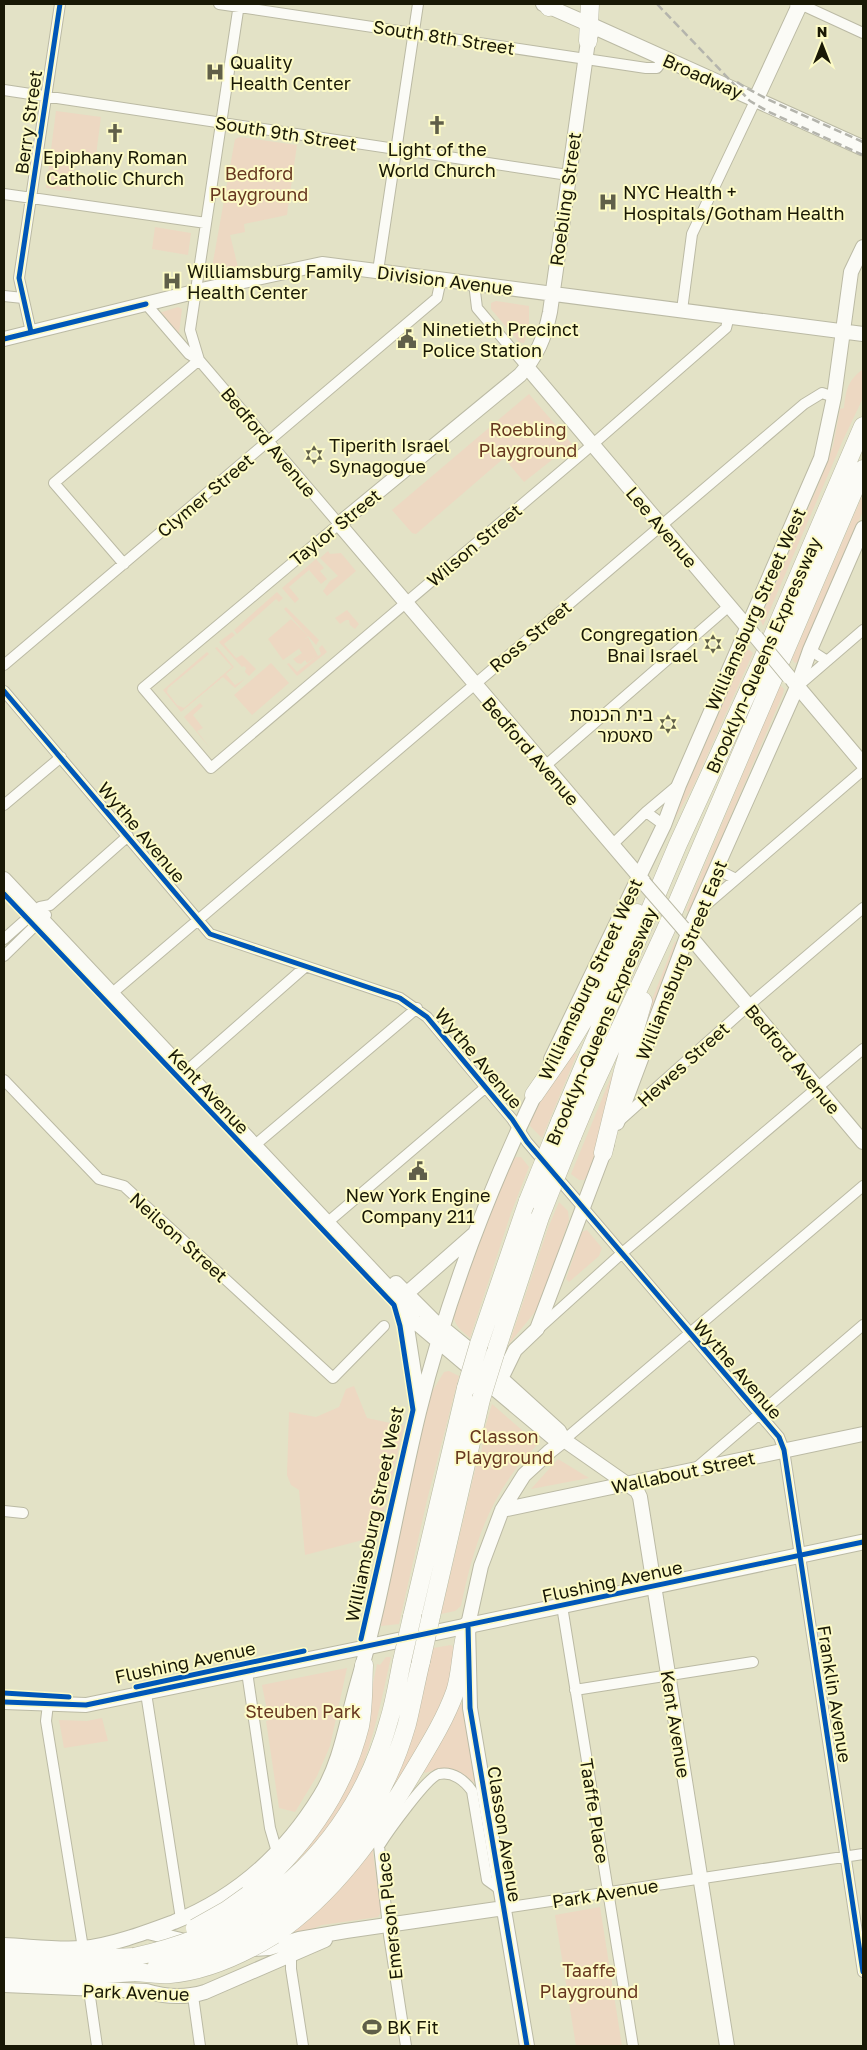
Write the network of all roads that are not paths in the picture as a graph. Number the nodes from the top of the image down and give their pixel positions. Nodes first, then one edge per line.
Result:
1 (60, 4) edge
2 (219, 4) edge
3 (418, 4) edge
4 (590, 4) edge
5 (799, 4) edge
6 (239, 5) edge
7 (548, 5) edge
8 (590, 30) junction
9 (414, 33) junction
10 (863, 33) edge
11 (664, 58) junction
12 (585, 59) junction
13 (4, 90) edge
14 (46, 97) junction
15 (756, 99) junction
16 (221, 123) junction
17 (863, 148) edge
18 (396, 149) junction
19 (568, 175) junction
20 (4, 194) edge
21 (31, 198) junction
22 (206, 224) junction
23 (863, 247) edge
24 (378, 270) junction
25 (441, 279) junction
26 (474, 283) junction
27 (196, 292) junction
28 (552, 294) junction
29 (4, 296) edge
30 (23, 298) junction
31 (146, 304) junction
32 (682, 310) junction
33 (729, 316) junction
34 (844, 331) junction
35 (31, 332) junction
36 (862, 335) edge
37 (4, 339) edge
38 (199, 360) junction
39 (527, 367) junction
40 (834, 397) junction
41 (863, 426) edge
42 (268, 442) junction
43 (592, 445) junction
44 (863, 469) edge
45 (339, 524) junction
46 (661, 526) junction
47 (863, 528) edge
48 (124, 564) junction
49 (406, 603) junction
50 (729, 606) junction
51 (863, 630) edge
52 (752, 632) junction
53 (810, 650) junction
54 (827, 662) junction
55 (4, 665) edge
56 (793, 682) junction
57 (474, 684) junction
58 (4, 691) edge
59 (61, 757) junction
60 (863, 764) edge
61 (545, 766) junction
62 (211, 768) joint
63 (863, 770) edge
64 (679, 785) junction
65 (4, 805) edge
66 (646, 812) junction
67 (664, 825) junction
68 (128, 836) junction
69 (678, 844) junction
70 (612, 845) junction
71 (4, 868) edge
72 (716, 869) junction
73 (4, 879) edge
74 (736, 879) junction
75 (641, 880) junction
76 (863, 908) edge
77 (698, 912) junction
78 (40, 913) junction
79 (198, 920) junction
80 (679, 931) junction
81 (4, 939) edge
82 (6, 954) edge
83 (306, 967) junction
84 (117, 989) junction
85 (748, 1006) junction
86 (417, 1008) junction
87 (863, 1049) edge
88 (191, 1066) junction
89 (4, 1080) edge
90 (486, 1087) junction
91 (818, 1088) junction
92 (534, 1095) junction
93 (617, 1123) junction
94 (519, 1129) junction
95 (863, 1142) edge
96 (258, 1143) junction
97 (603, 1153) junction
98 (863, 1186) edge
99 (583, 1206) junction
100 (331, 1220) junction
101 (473, 1234) junction
102 (622, 1254) junction
103 (405, 1301) junction
104 (863, 1325) edge
105 (384, 1326) dead end
106 (537, 1330) junction
107 (441, 1334) junction
108 (690, 1334) junction
109 (498, 1384) junction
110 (420, 1410) junction
111 (758, 1414) junction
112 (863, 1434) edge
113 (564, 1440) junction
114 (784, 1450) junction
115 (695, 1469) junction
116 (625, 1484) junction
117 (502, 1510) junction
118 (4, 1512) edge
119 (23, 1512) dead end
120 (863, 1542) edge
121 (800, 1556) junction
122 (654, 1586) junction
123 (562, 1606) junction
124 (468, 1626) junction
125 (367, 1647) junction
126 (753, 1662) dead end
127 (364, 1665) junction
128 (247, 1672) junction
129 (669, 1675) junction
130 (575, 1690) junction
131 (146, 1693) junction
132 (4, 1702) edge
133 (48, 1704) junction
134 (277, 1852) junction
135 (863, 1854) edge
136 (846, 1856) junction
137 (701, 1878) junction
138 (501, 1890) junction
139 (608, 1892) junction
140 (504, 1908) junction
141 (261, 1915) junction
142 (181, 1919) junction
143 (388, 1924) junction
144 (346, 1930) junction
145 (148, 1932) junction
146 (4, 1945) edge
147 (83, 1948) junction
148 (291, 1955) junction
149 (4, 1956) edge
150 (134, 1965) junction
151 (4, 1972) edge
152 (863, 1972) edge
153 (4, 1985) edge
154 (89, 1990) junction
155 (146, 1991) junction
156 (193, 1996) junction
157 (97, 2046) edge
158 (200, 2046) edge
159 (303, 2046) edge
160 (406, 2046) edge
161 (527, 2046) edge
162 (633, 2046) edge
163 (728, 2046) edge

1 - 14 street, Berry Street
2 - 6 street, South 8th Street
3 - 9 street
4 - 8 highway
5 - 10 street
5 - 15 main road
6 - 9 street, South 8th Street
6 - 16 street, Bedford Avenue
7 - 8 main road, Broadway
8 - 11 main road, Broadway
8 - 12 main road, Roebling Street
9 - 12 street, South 8th Street
9 - 18 street
11 - 12 street, South 8th Street
11 - 15 main road, Broadway
12 - 19 main road, Roebling Street
13 - 14 street, South 9th Street
14 - 16 street, South 9th Street
14 - 21 street, Berry Street
15 - 17 main road, Broadway
15 - 32 street
16 - 18 street, South 9th Street
16 - 22 street, Bedford Avenue
18 - 19 street, South 9th Street
18 - 24 street
19 - 28 main road, Roebling Street
20 - 21 street
21 - 22 street
21 - 30 street, Berry Street
22 - 27 street, Bedford Avenue
23 - 34 main road, Williamsburg Street West
24 - 25 main road, Division Avenue
24 - 27 main road, Division Avenue
25 - 26 main road, Division Avenue
25 - 42 street, Clymer Street
26 - 28 main road, Division Avenue
26 - 39 street, Lee Avenue
27 - 31 main road, Division Avenue
27 - 38 street, Bedford Avenue
28 - 32 main road, Division Avenue
28 - 39 main road, Roebling Street
29 - 30 street
30 - 35 street, Berry Street
31 - 35 main road, Division Avenue
31 - 38 street, Bedford Avenue
32 - 33 main road, Division Avenue
33 - 34 main road, Division Avenue
33 - 43 street, Wilson Street
34 - 36 main road, Division Avenue
34 - 40 main road, Williamsburg Street West
35 - 37 main road, Division Avenue
38 - 42 street, Bedford Avenue
38 - 48 street
39 - 43 main road, Lee Avenue
39 - 45 main road, Taylor Street
40 - 46 street, Ross Street
40 - 52 main road, Williamsburg Street West
41 - 69 highway, Brooklyn-Queens Expressway
42 - 45 street, Bedford Avenue
42 - 48 street, Clymer Street
43 - 46 main road, Lee Avenue
43 - 49 street, Wilson Street
44 - 80 highway, Brooklyn-Queens Expressway
45 - 49 main road, Bedford Avenue
45 - 62 street, Taylor Street
46 - 50 main road, Lee Avenue
46 - 57 street, Ross Street
47 - 53 main road, Williamsburg Street East
48 - 55 street, Clymer Street
49 - 57 main road, Bedford Avenue
49 - 62 street, Wilson Street
50 - 52 main road, Lee Avenue
50 - 61 street
51 - 54 street
52 - 56 main road, Lee Avenue, bridge
52 - 64 main road, Williamsburg Street West
53 - 54 street
53 - 56 main road, Williamsburg Street East
54 - 56 street
56 - 60 main road, Lee Avenue
56 - 72 main road, Williamsburg Street East
57 - 61 main road, Bedford Avenue
57 - 79 street, Ross Street
58 - 59 street, Wythe Avenue
59 - 65 street
59 - 68 street, Wythe Avenue
61 - 70 main road, Bedford Avenue
63 - 74 street
64 - 66 street
64 - 67 main road, Williamsburg Street West
66 - 67 street
66 - 70 street
67 - 75 main road, Williamsburg Street West
68 - 78 street
68 - 79 street, Wythe Avenue
69 - 92 highway
69 - 141 highway, Brooklyn-Queens Expressway, bridge
70 - 75 main road, Bedford Avenue
71 - 78 main road, Kent Avenue
72 - 74 street
72 - 77 main road, Williamsburg Street East
73 - 78 main road, Kent Avenue
74 - 77 street
75 - 80 main road, Bedford Avenue, bridge
75 - 92 main road, Williamsburg Street West
76 - 85 street, Hewes Street
77 - 80 main road, Williamsburg Street East
78 - 81 street
78 - 82 street
78 - 84 main road, Kent Avenue
78 - 96 main road, Kent Avenue
79 - 83 street, Wythe Avenue
79 - 84 street, Ross Street
80 - 85 main road, Bedford Avenue
80 - 93 main road, Williamsburg Street East
80 - 97 highway
80 - 141 highway, Brooklyn-Queens Expressway, bridge
83 - 86 street, Wythe Avenue
83 - 88 street
84 - 88 main road, Kent Avenue
85 - 91 main road, Bedford Avenue
85 - 93 street, Hewes Street
86 - 90 street, Wythe Avenue
86 - 96 street
87 - 91 street
88 - 96 main road, Kent Avenue
89 - 105 street, Neilson Street
90 - 94 street, Wythe Avenue
90 - 100 street
91 - 95 main road, Bedford Avenue
91 - 102 street
92 - 94 main road, Williamsburg Street West
93 - 97 main road, Williamsburg Street East
94 - 99 street, Wythe Avenue
94 - 101 main road, Williamsburg Street West
96 - 100 main road, Kent Avenue
97 - 99 main road, Williamsburg Street East
98 - 108 street
99 - 102 street, Wythe Avenue
99 - 106 main road, Williamsburg Street East
100 - 103 main road, Kent Avenue
101 - 103 main road
101 - 107 main road, Williamsburg Street West
102 - 106 street
102 - 108 street, Wythe Avenue
103 - 107 main road, Kent Avenue
103 - 110 main road
104 - 111 street
106 - 109 main road, Williamsburg Street East
107 - 109 main road, Kent Avenue
107 - 110 main road, Williamsburg Street West
108 - 111 street, Wythe Avenue
108 - 113 street
109 - 113 main road, Kent Avenue
110 - 125 main road, Williamsburg Street West
111 - 114 street, Wythe Avenue
111 - 115 street
112 - 114 main road, Wallabout Street
113 - 116 main road, Kent Avenue
113 - 117 main road, Classon Avenue
114 - 115 main road, Wallabout Street
114 - 121 street, Franklin Avenue
115 - 116 main road, Wallabout Street
116 - 117 main road, Wallabout Street
116 - 122 main road, Kent Avenue
117 - 124 main road, Classon Avenue
118 - 119 street
120 - 121 main road, Flushing Avenue
121 - 122 main road, Flushing Avenue
121 - 136 street, Franklin Avenue
122 - 123 main road, Flushing Avenue
122 - 129 main road, Kent Avenue
123 - 124 main road, Flushing Avenue
123 - 130 street, Taaffe Place
124 - 125 main road, Flushing Avenue
124 - 138 main road, Classon Avenue
124 - 141 highway
125 - 127 main road, Williamsburg Street West
125 - 128 main road, Flushing Avenue
126 - 129 street
127 - 134 main road, Williamsburg Street West
127 - 141 highway
128 - 131 main road, Flushing Avenue
128 - 134 street
129 - 130 street
129 - 137 main road, Kent Avenue
130 - 139 street, Taaffe Place
131 - 133 main road, Flushing Avenue
131 - 142 street
132 - 133 main road, Flushing Avenue
133 - 147 street
134 - 142 main road, Williamsburg Street West
135 - 136 street, Park Avenue
136 - 137 street, Park Avenue
136 - 152 street, Franklin Avenue
137 - 139 street, Park Avenue
137 - 163 main road, Kent Avenue
138 - 140 main road, Classon Avenue
138 - 143 street, Emerson Place
139 - 140 street, Park Avenue
139 - 162 street, Taaffe Place
140 - 143 main road, Park Avenue
140 - 161 main road, Classon Avenue
141 - 150 highway, bridge
141 - 150 highway, bridge
142 - 145 main road, Williamsburg Street West
143 - 144 main road, Park Avenue
143 - 160 street, Emerson Place
144 - 145 main road, Park Avenue
144 - 148 main road, Park Avenue
145 - 147 main road, Park Avenue
145 - 155 main road
146 - 147 main road, Park Avenue
148 - 156 main road, Park Avenue
148 - 159 street
149 - 150 highway
150 - 151 highway
153 - 154 main road, Park Avenue
154 - 155 main road, Park Avenue
154 - 157 street
155 - 156 main road, Park Avenue
156 - 158 street

